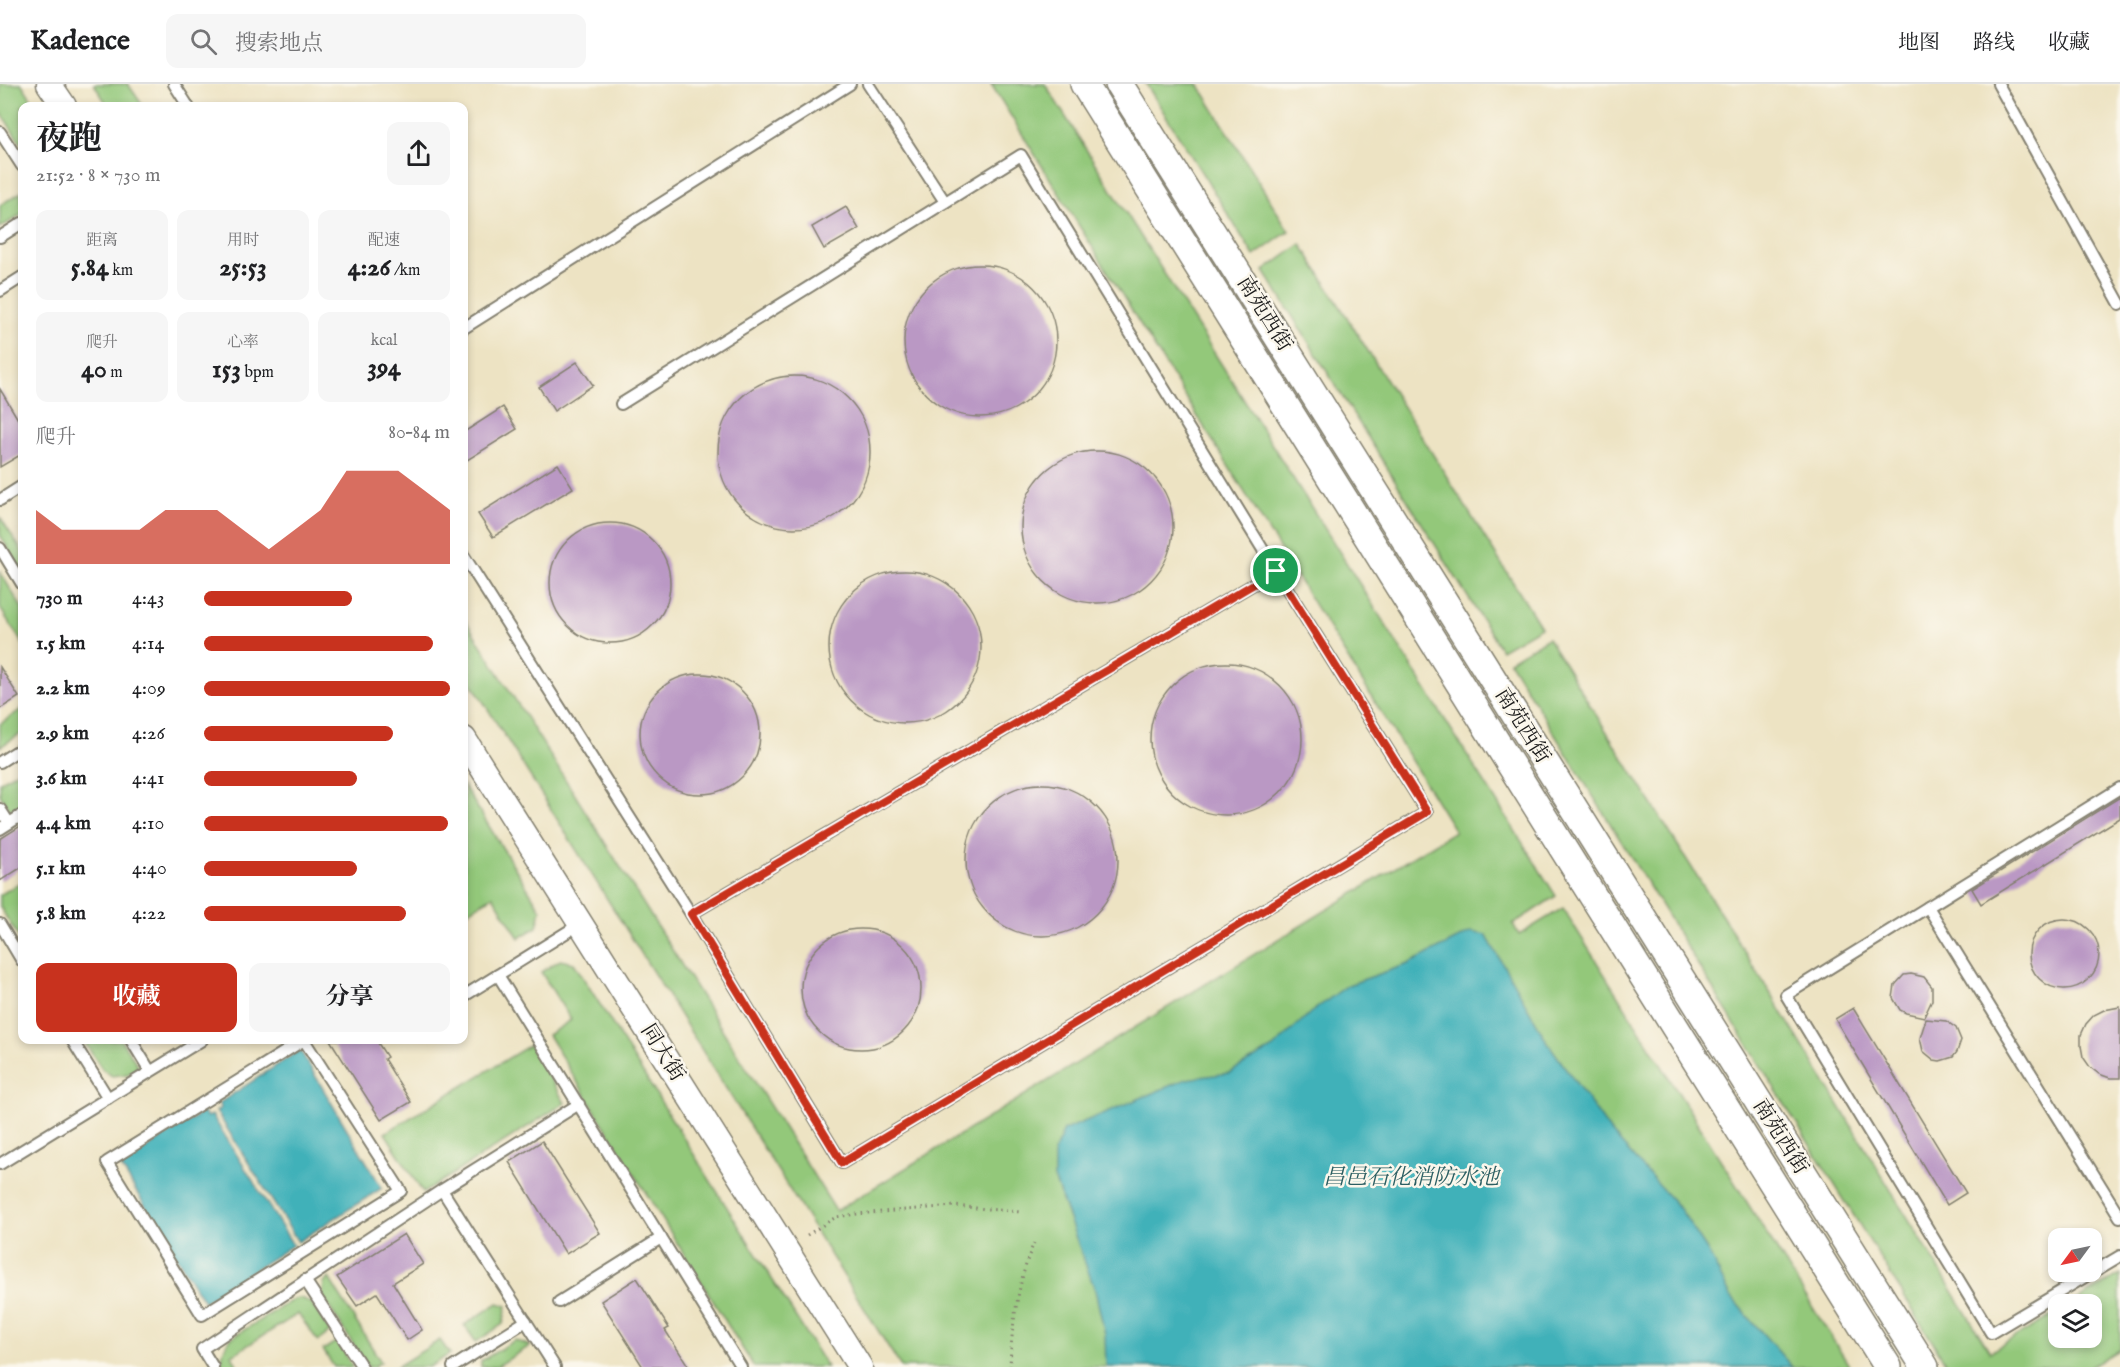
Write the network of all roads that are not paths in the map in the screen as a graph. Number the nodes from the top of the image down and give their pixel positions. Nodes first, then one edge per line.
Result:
1 (50, 84) edge
2 (174, 84) edge
3 (850, 84) edge
4 (868, 84) edge
5 (1084, 84) edge
6 (1119, 84) edge
7 (1998, 84) edge
8 (61, 102) edge
9 (185, 102) edge
10 (0, 132) edge
11 (4, 148) edge
12 (18, 162) edge
13 (945, 202) junction
14 (18, 226) edge
15 (0, 237) edge
16 (18, 280) edge
17 (0, 291) edge
18 (2120, 304) edge
19 (468, 325) edge
20 (621, 404) dead end
21 (18, 489) edge
22 (0, 500) edge
23 (0, 548) edge
24 (468, 562) edge
25 (1276, 571) junction
26 (18, 577) edge
27 (468, 745) edge
28 (18, 751) edge
29 (0, 762) edge
30 (2120, 788) edge
31 (0, 809) edge
32 (18, 818) edge
33 (5, 826) edge
34 (1928, 907) junction
35 (691, 914) junction
36 (0, 924) edge
37 (580, 924) junction
38 (18, 954) edge
39 (498, 975) junction
40 (468, 994) edge
41 (74, 1044) edge
42 (133, 1044) edge
43 (195, 1044) edge
44 (298, 1044) edge
45 (307, 1044) edge
46 (150, 1071) junction
47 (108, 1098) junction
48 (579, 1104) junction
49 (0, 1164) edge
50 (442, 1190) junction
51 (2120, 1217) edge
52 (661, 1238) junction
53 (2120, 1256) edge
54 (305, 1280) junction
55 (559, 1302) dead end
56 (526, 1321) junction
57 (466, 1364) edge
58 (213, 1367) edge
59 (362, 1367) edge
60 (453, 1367) edge
61 (555, 1367) edge
62 (741, 1367) edge
63 (860, 1367) edge
64 (1888, 1367) edge
65 (1925, 1367) edge

1 - 8 street
2 - 9 lane
3 - 19 lane
4 - 13 lane
5 - 64 main road, 南苑西街
6 - 65 main road, 南苑西街
7 - 18 lane
10 - 11 lane
11 - 12 lane
13 - 20 lane
13 - 25 lane
14 - 15 lane
16 - 17 lane
21 - 22 lane
23 - 26 lane
24 - 35 lane
25 - 35 lane
25 - 35 lane
27 - 37 street, 同大街
28 - 29 lane
30 - 34 lane
31 - 33 lane
32 - 33 lane
34 - 51 lane
34 - 53 lane
36 - 38 lane
37 - 39 lane
37 - 63 street, 同大街
39 - 40 lane
39 - 48 lane
41 - 47 lane
42 - 46 lane
43 - 46 lane
44 - 45 lane
46 - 47 lane
47 - 49 lane
48 - 50 lane
48 - 52 lane
50 - 54 lane
50 - 56 lane
52 - 55 lane
52 - 62 lane
54 - 58 lane
54 - 59 lane
56 - 57 lane
56 - 61 lane
57 - 60 lane

